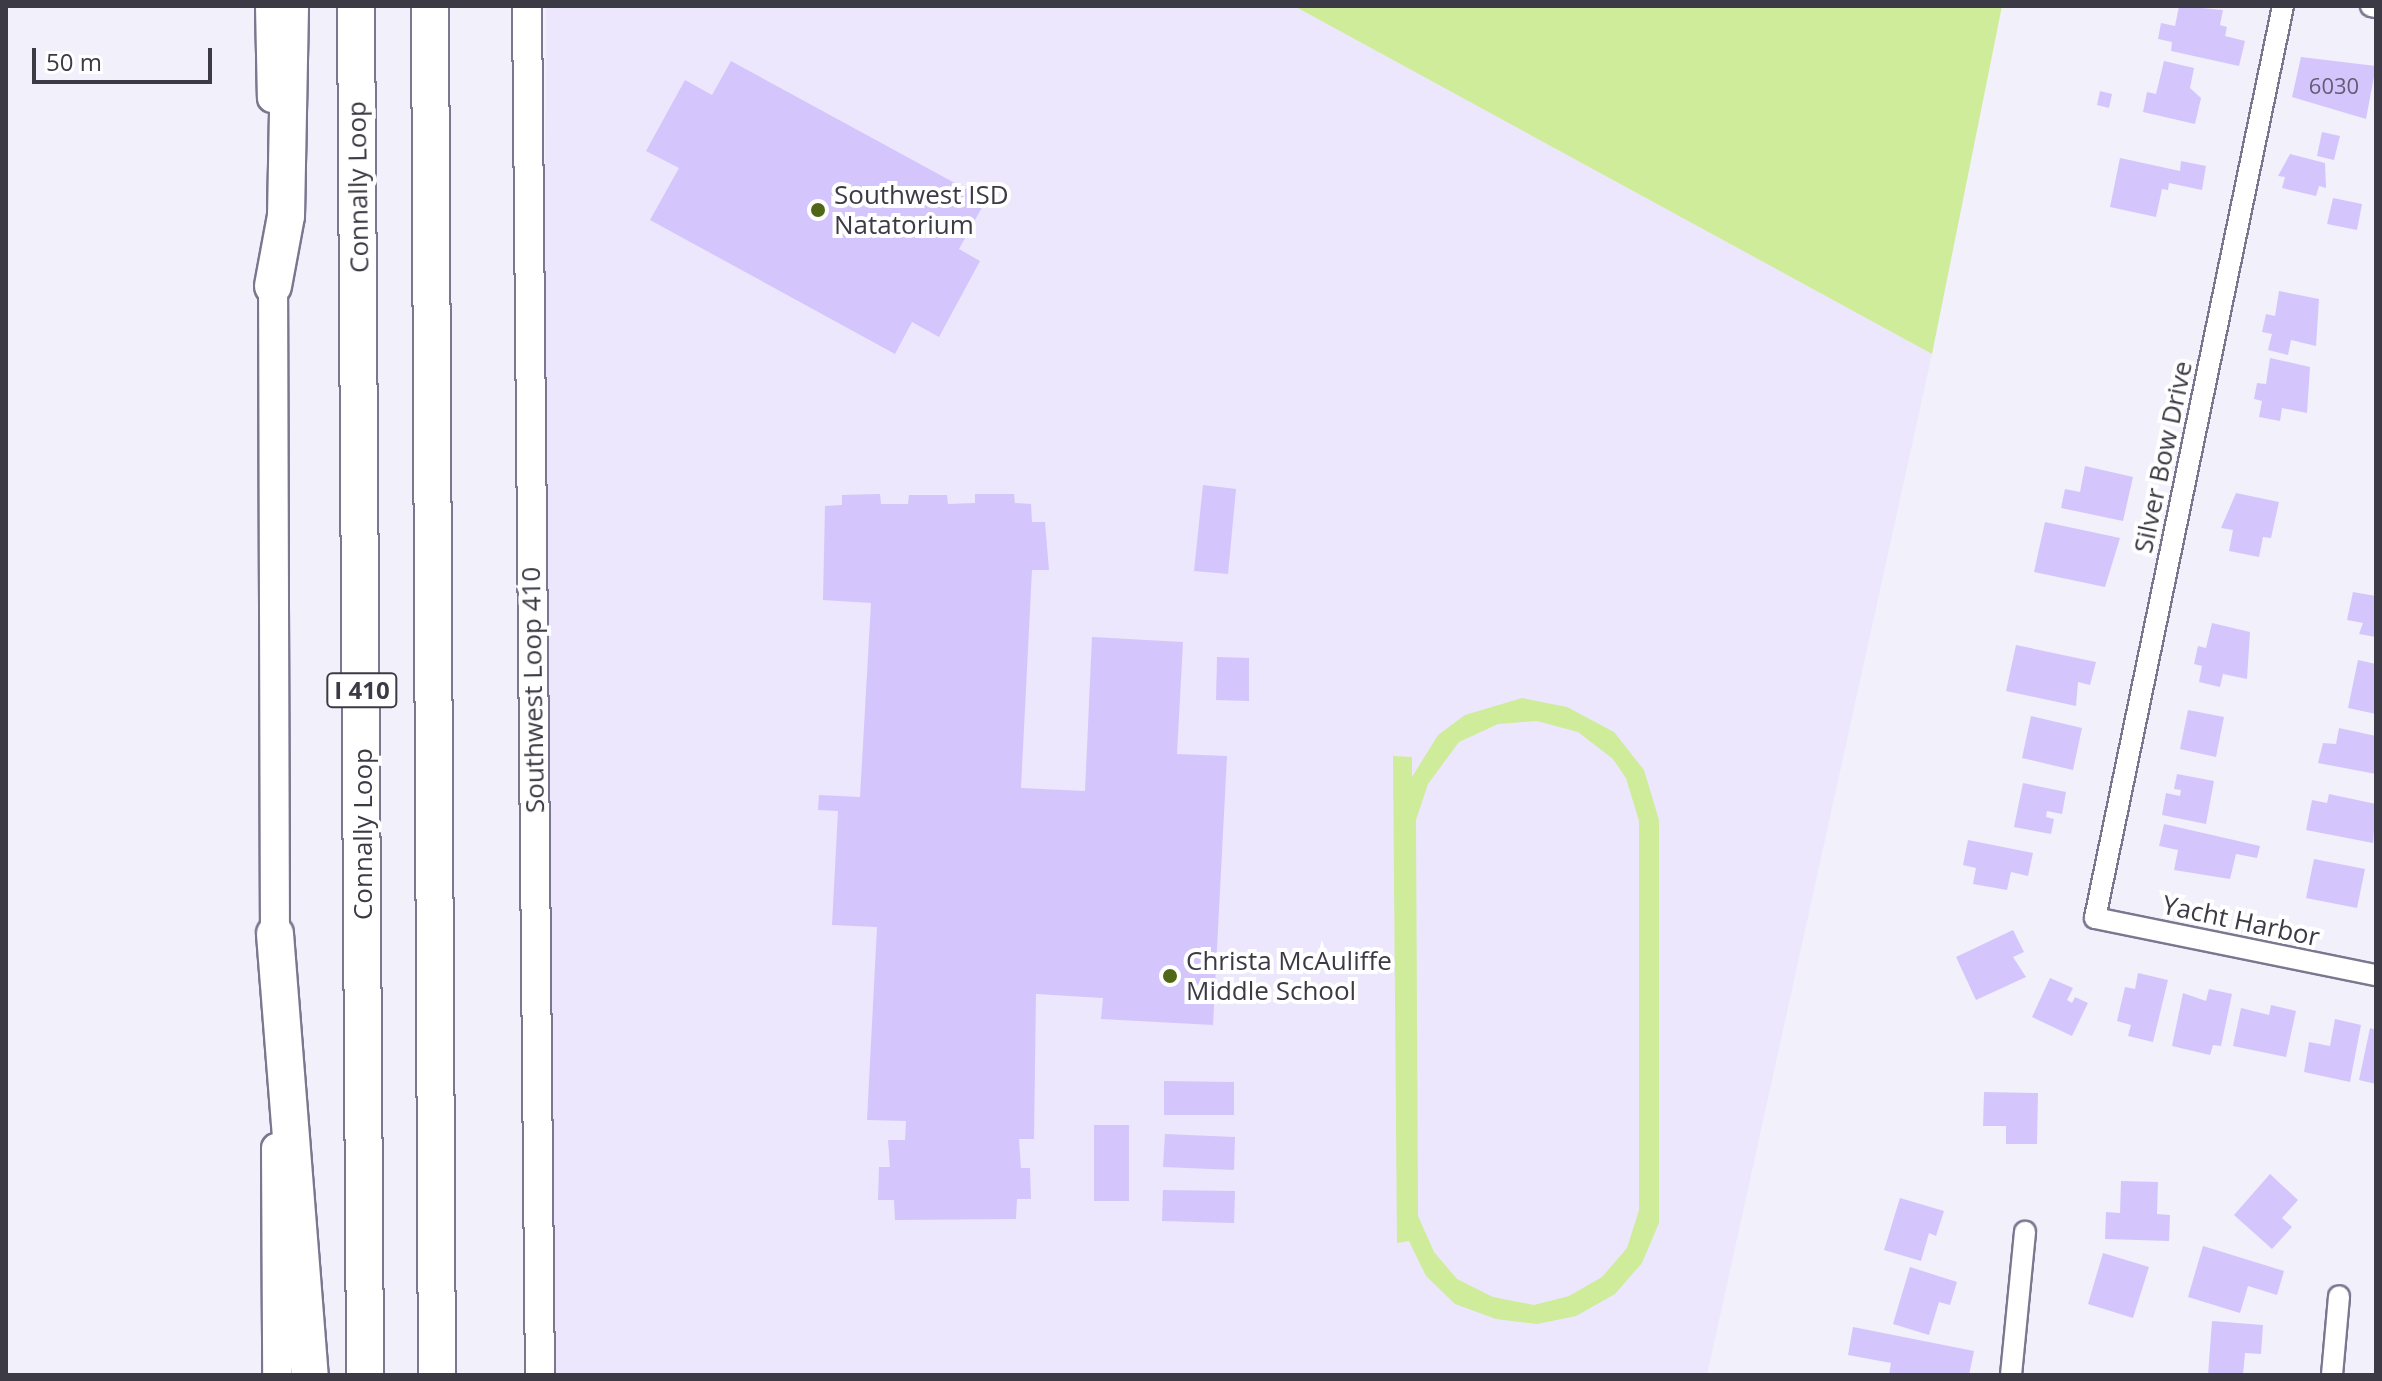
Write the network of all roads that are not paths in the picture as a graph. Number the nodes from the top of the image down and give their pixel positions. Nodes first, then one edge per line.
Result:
1 (270, 6) edge
2 (290, 6) edge
3 (356, 6) edge
4 (430, 6) edge
5 (527, 6) edge
6 (2283, 6) edge
7 (273, 286) junction
8 (2095, 918) joint
9 (275, 934) junction
10 (2376, 975) edge
11 (2025, 1232) dead end
12 (2339, 1296) dead end
13 (437, 1370) edge
14 (277, 1375) edge
15 (310, 1375) edge
16 (365, 1375) edge
17 (540, 1375) edge
18 (2011, 1375) edge
19 (2332, 1375) edge

1 - 7 main road
2 - 7 highway
3 - 16 highway, Connally Loop / I 410
4 - 13 highway, I 410
5 - 17 main road, Southwest Loop 410
6 - 8 street, Silver Bow Drive
7 - 9 main road
8 - 10 street, Yacht Harbor
9 - 14 main road
9 - 15 highway
11 - 18 street
12 - 19 street

